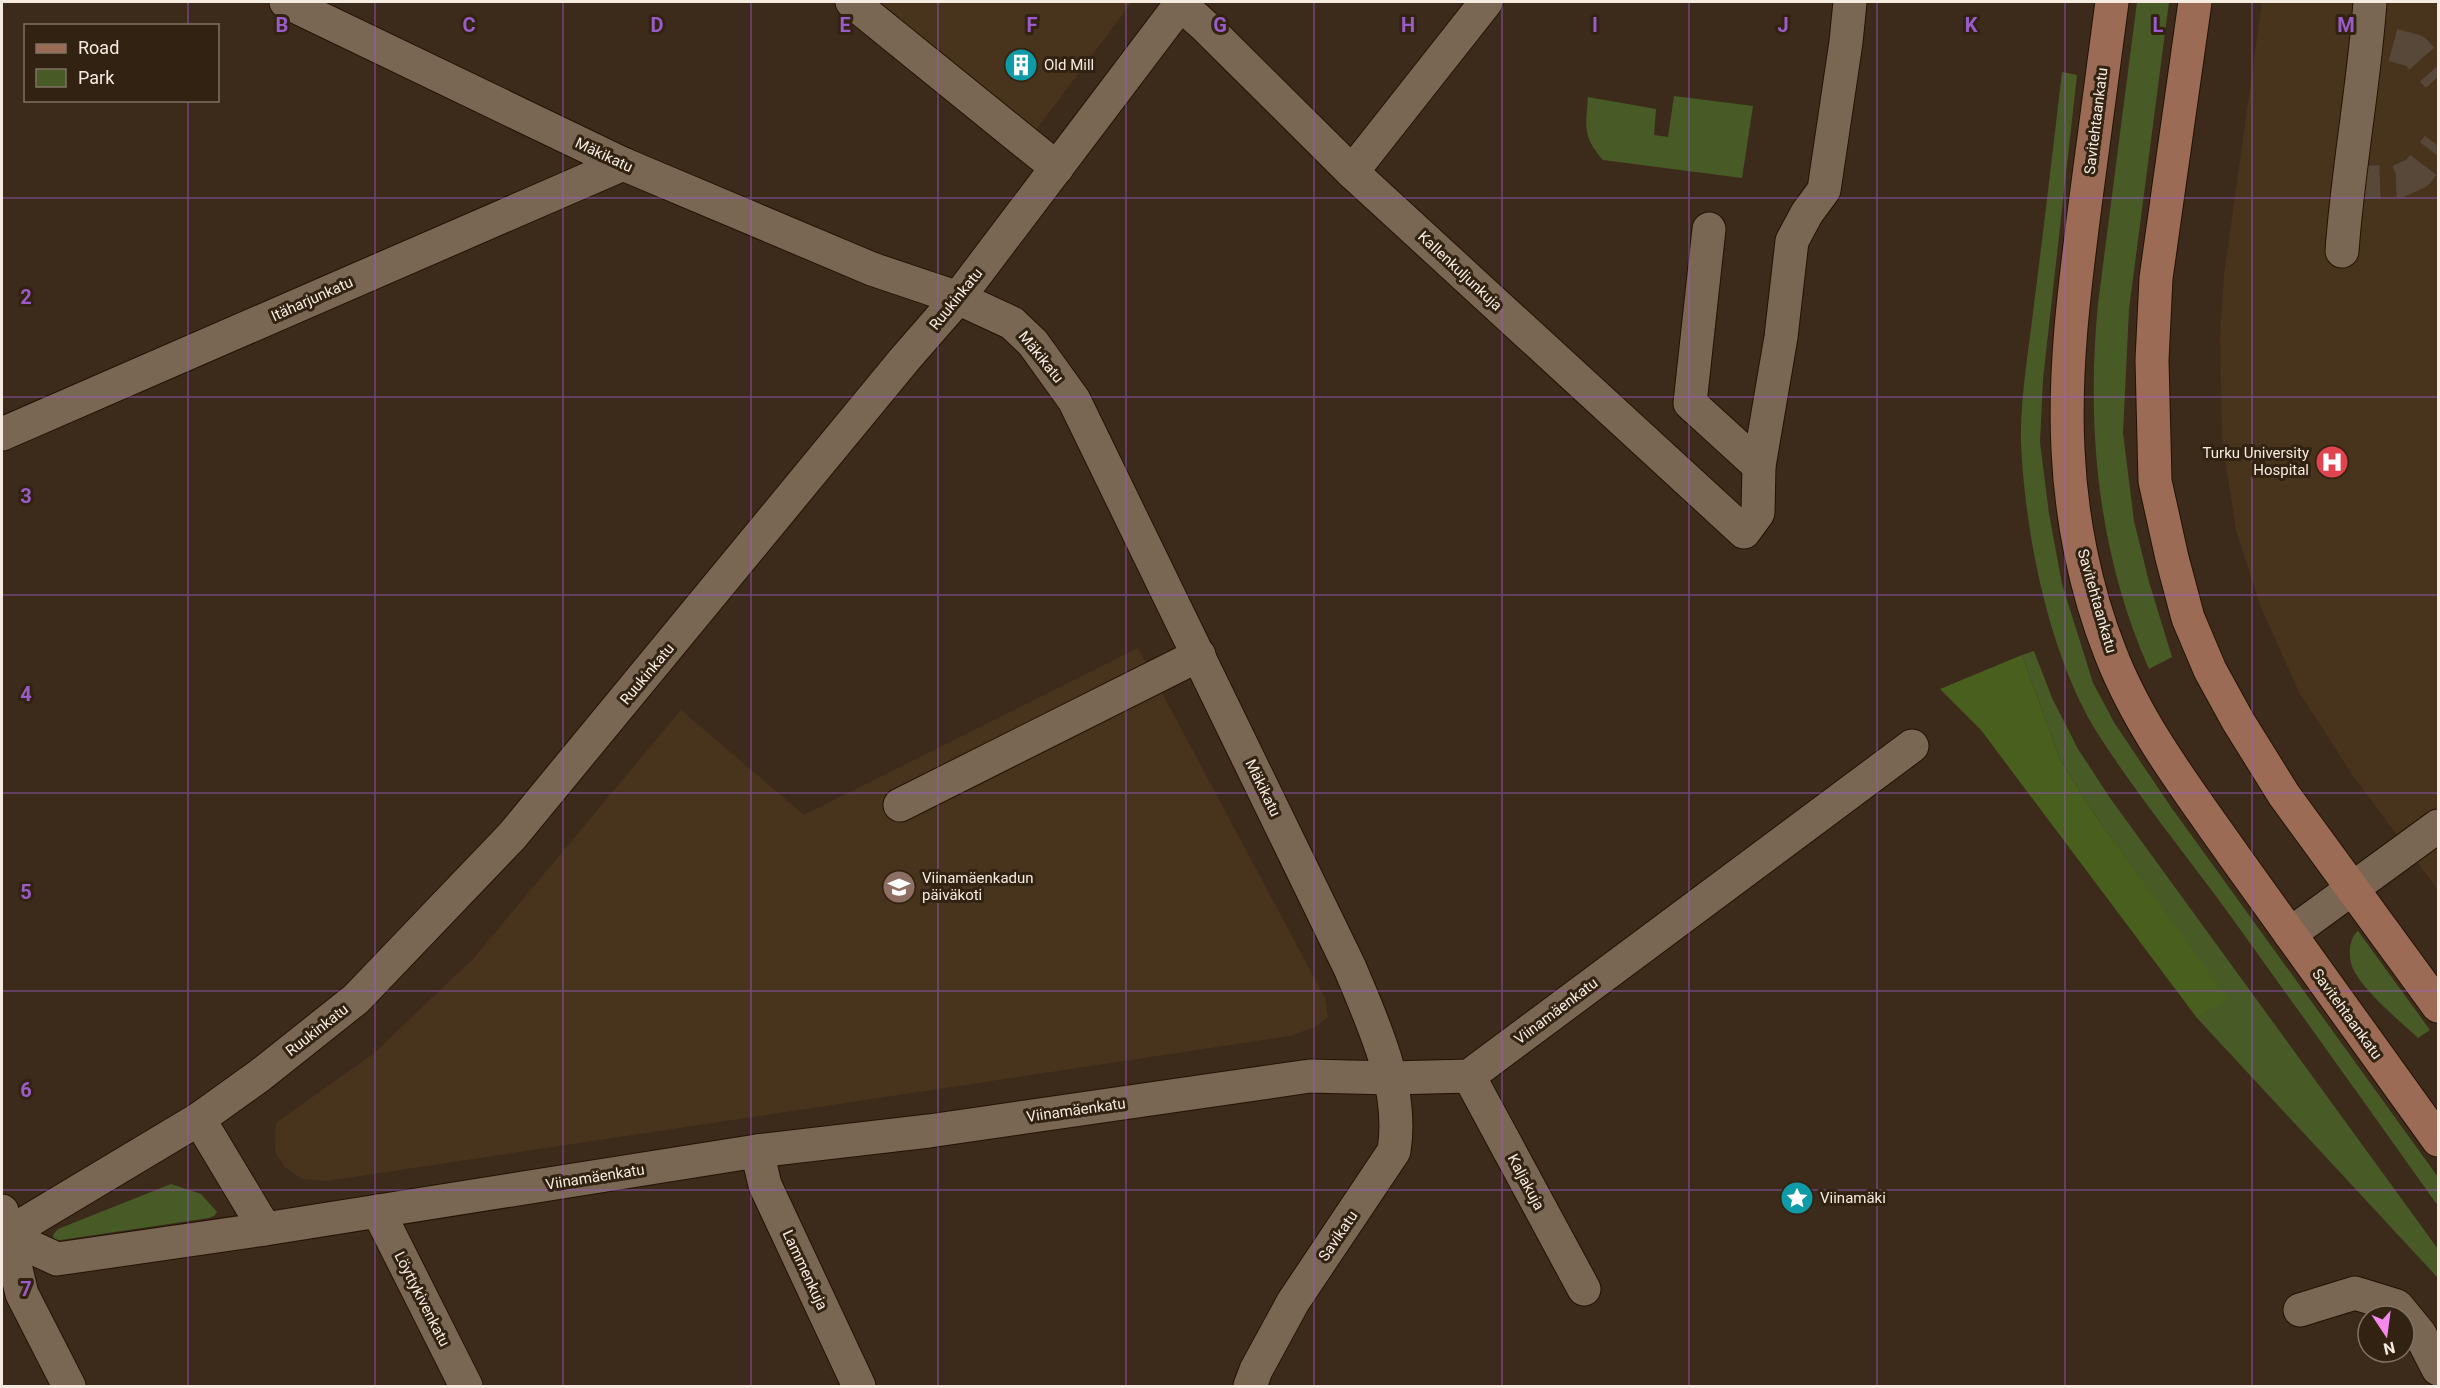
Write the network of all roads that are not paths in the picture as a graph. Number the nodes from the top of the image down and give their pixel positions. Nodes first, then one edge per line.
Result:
1 (286, 2) edge
2 (852, 2) edge
3 (1486, 2) edge
4 (1850, 2) edge
5 (2112, 2) edge
6 (2195, 2) edge
7 (2370, 2) edge
8 (1181, 3) edge
9 (623, 164) junction
10 (1057, 168) junction
11 (1352, 172) junction
12 (1709, 229) dead end
13 (2342, 251) dead end
14 (958, 298) junction
15 (2, 434) edge
16 (1759, 466) junction
17 (1199, 655) junction
18 (1912, 746) dead end
19 (900, 805) dead end
20 (2439, 826) edge
21 (2352, 889) junction
22 (2290, 934) junction
23 (2439, 1006) edge
24 (1469, 1076) junction
25 (1390, 1078) junction
26 (199, 1119) junction
27 (2439, 1140) edge
28 (757, 1151) junction
29 (378, 1211) junction
30 (3, 1228) edge
31 (265, 1229) junction
32 (1584, 1289) dead end
33 (2300, 1310) dead end
34 (2439, 1369) edge
35 (69, 1386) edge
36 (466, 1386) edge
37 (859, 1386) edge
38 (1250, 1386) edge

1 - 9 street, Mäkikatu
2 - 10 street
3 - 11 street
4 - 16 street
5 - 22 main road, Savitehtaankatu
6 - 21 main road
7 - 13 street
8 - 10 street, Ruukinkatu
8 - 11 street, Kallenkuljunkuja
9 - 14 street, Mäkikatu
9 - 15 street, Itäharjunkatu
10 - 14 street, Ruukinkatu
11 - 16 street, Kallenkuljunkuja
12 - 16 street
14 - 17 street, Mäkikatu
14 - 26 street, Ruukinkatu
17 - 19 street
17 - 25 street, Mäkikatu
18 - 24 street, Viinamäenkatu
20 - 21 street
21 - 22 street
21 - 23 main road
22 - 27 main road, Savitehtaankatu
24 - 25 street, Viinamäenkatu
24 - 32 street, Kaljakuja
25 - 28 street, Viinamäenkatu
25 - 38 street, Savikatu
26 - 30 street, Ruukinkatu
26 - 31 street
28 - 29 street, Viinamäenkatu
28 - 37 street, Lammenkuja
29 - 31 street, Viinamäenkatu
29 - 36 street, Löyttykivenkatu
30 - 31 street
30 - 35 street
33 - 34 street

